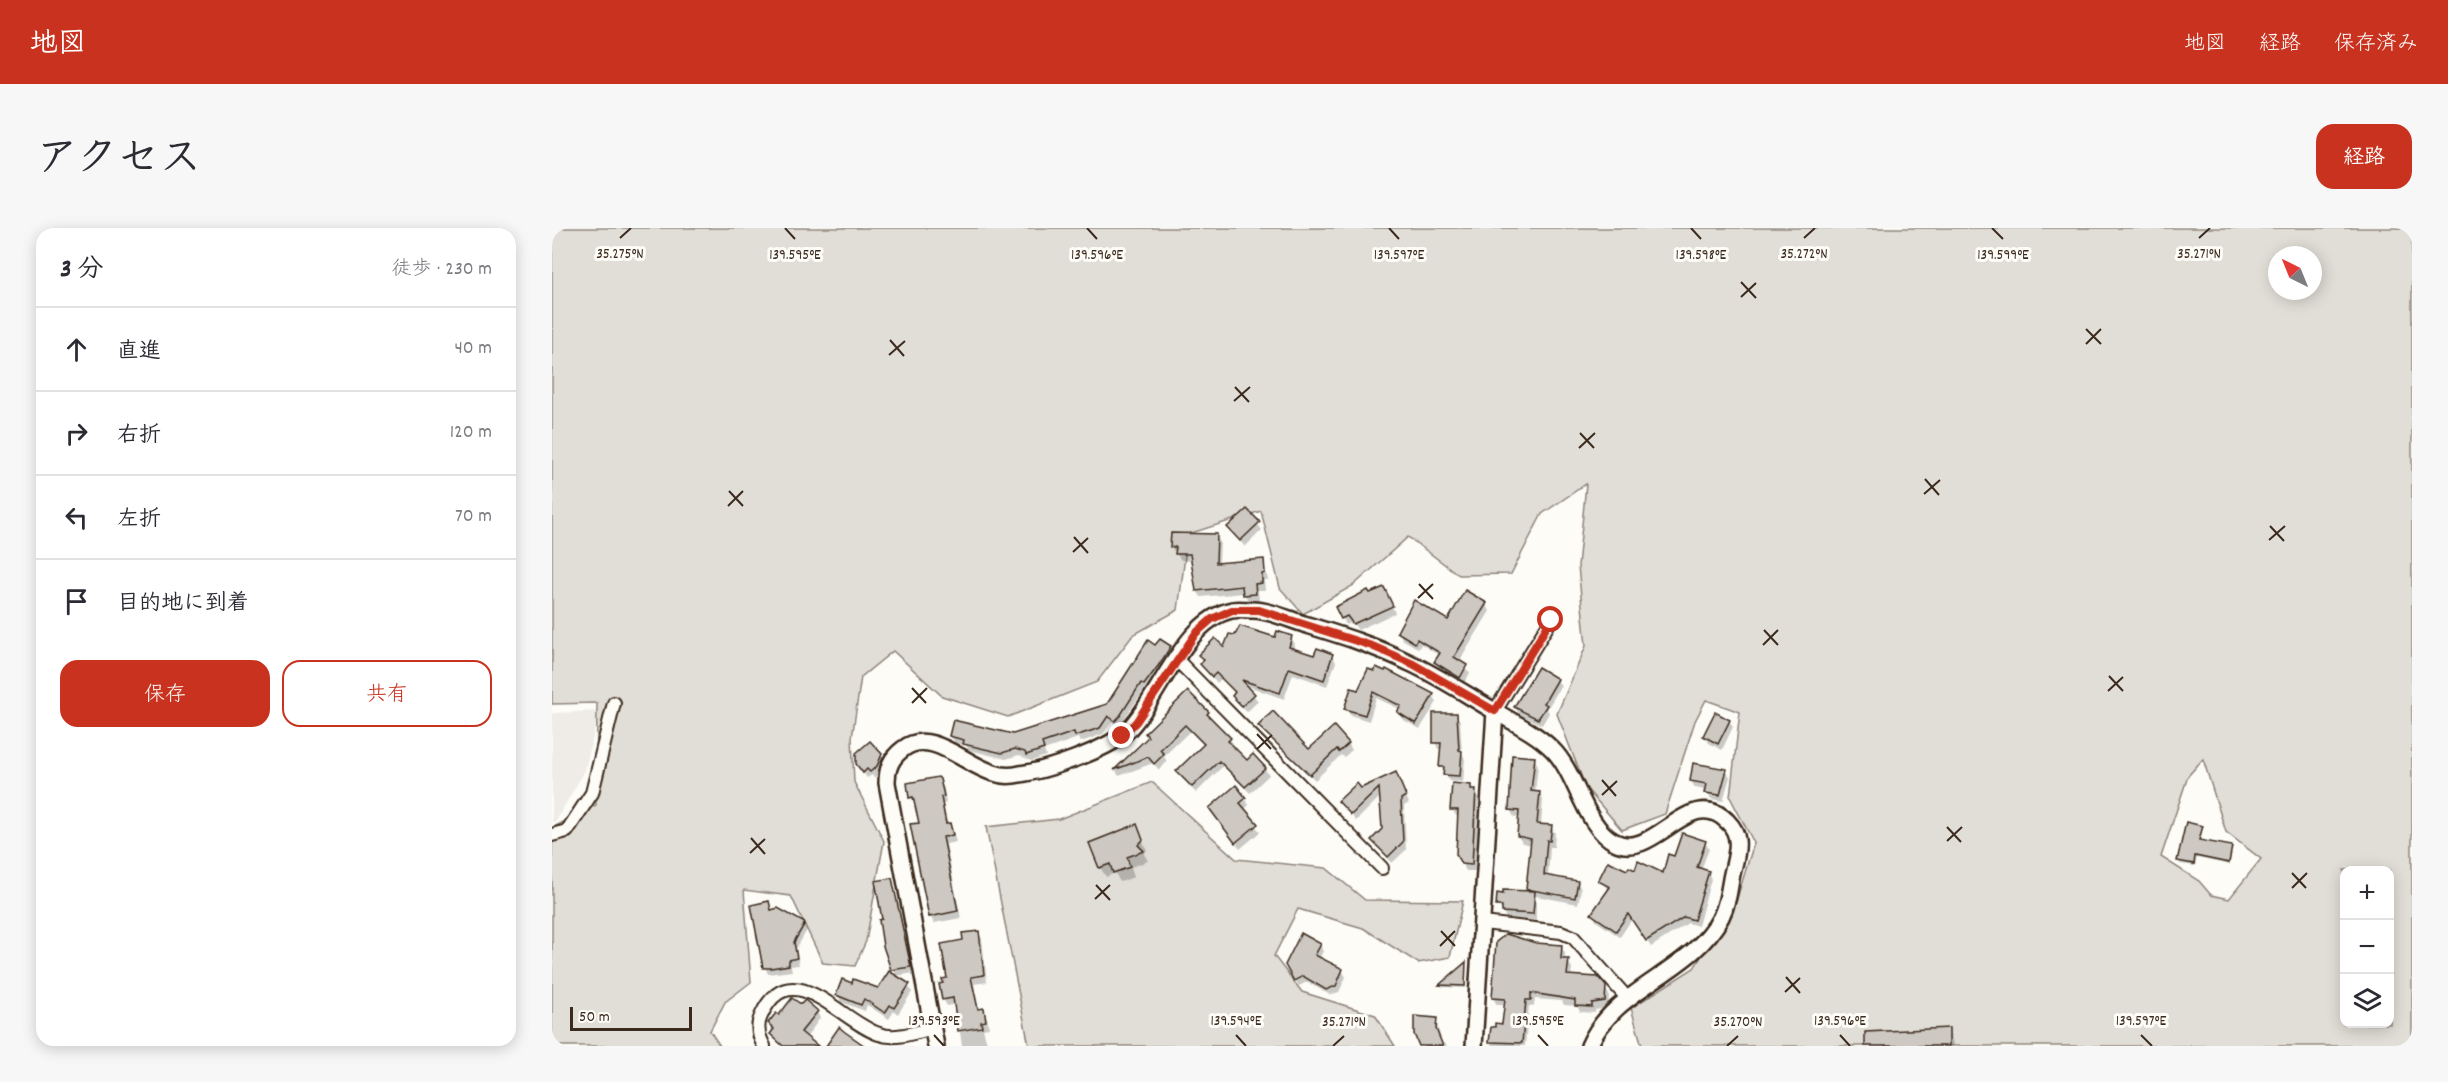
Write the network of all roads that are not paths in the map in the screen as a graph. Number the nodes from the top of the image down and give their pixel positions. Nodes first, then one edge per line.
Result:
1 (1551, 620) dead end
2 (1177, 660) junction
3 (614, 703) dead end
4 (1495, 711) junction
5 (552, 835) edge
6 (1382, 868) dead end
7 (1483, 923) junction
8 (1628, 999) junction
9 (933, 1028) junction
10 (764, 1046) edge
11 (936, 1046) edge
12 (1474, 1046) edge
13 (1589, 1046) edge

1 - 4 street
2 - 4 street
2 - 6 street
2 - 9 street
3 - 5 street
4 - 7 street
4 - 8 street
7 - 8 street
7 - 12 street
8 - 13 street
9 - 10 street
9 - 11 street

